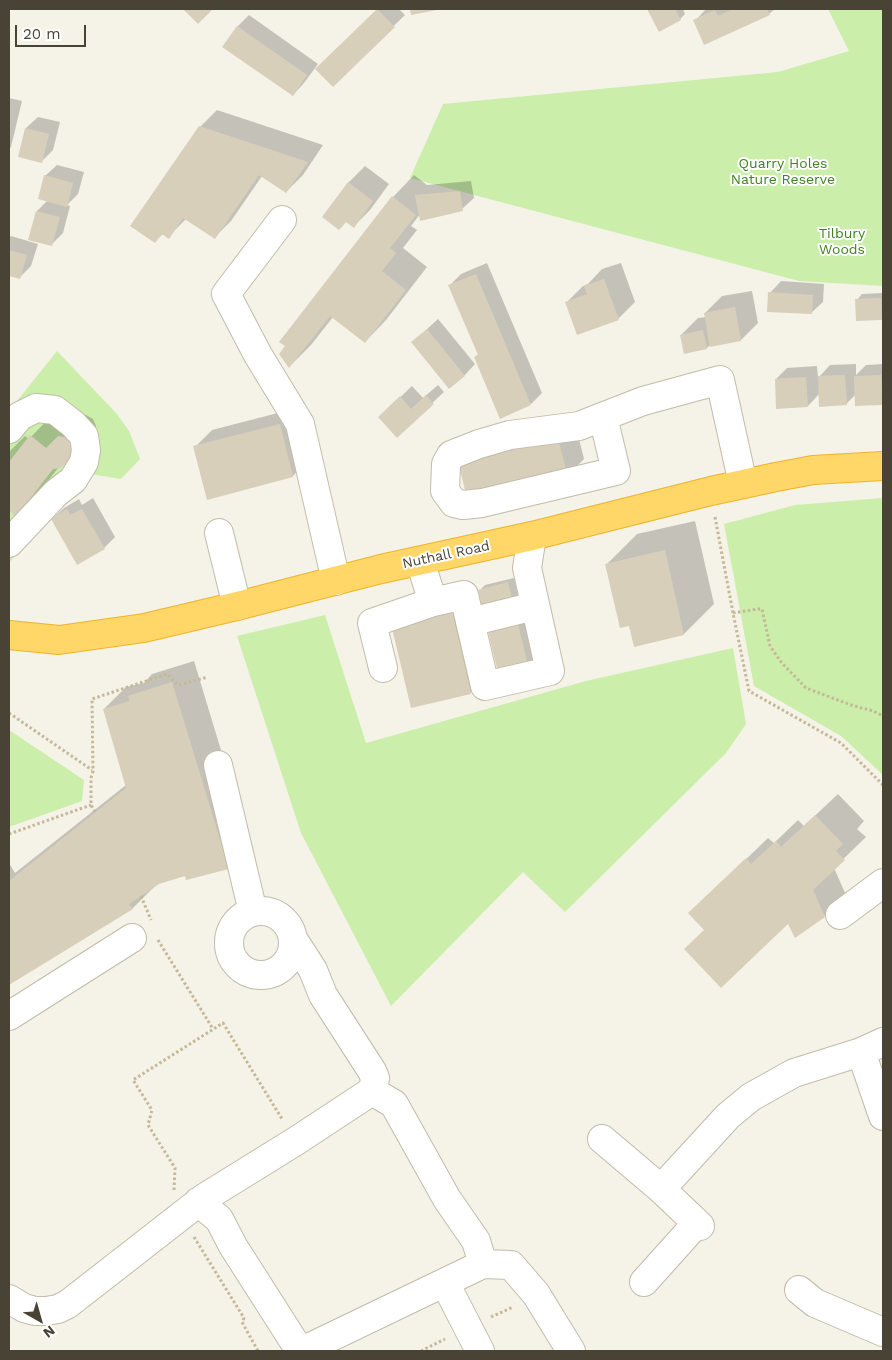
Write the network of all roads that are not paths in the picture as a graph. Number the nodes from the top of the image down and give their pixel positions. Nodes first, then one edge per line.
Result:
1 (282, 220) dead end
2 (603, 417) junction
3 (9, 429) edge
4 (883, 466) edge
5 (743, 484) junction
6 (219, 533) dead end
7 (532, 536) junction
8 (9, 543) edge
9 (420, 561) junction
10 (336, 581) junction
11 (433, 602) junction
12 (237, 606) junction
13 (536, 606) junction
14 (470, 622) junction
15 (9, 635) edge
16 (383, 668) dead end
17 (218, 765) dead end
18 (883, 883) edge
19 (253, 912) junction
20 (840, 915) dead end
21 (147, 934) road end
22 (294, 939) junction
23 (273, 974) junction
24 (323, 995) junction
25 (9, 1016) edge
26 (872, 1047) edge
27 (372, 1091) junction
28 (883, 1116) edge
29 (602, 1139) dead end
30 (661, 1189) junction
31 (189, 1209) junction
32 (483, 1264) junction
33 (445, 1282) junction
34 (644, 1282) dead end
35 (799, 1290) dead end
36 (9, 1299) edge
37 (883, 1332) edge
38 (301, 1351) edge
39 (480, 1351) edge
40 (571, 1351) edge

1 - 10 street
2 - 2 street
2 - 5 street
3 - 8 street
4 - 5 highway, Nuthall Road
5 - 7 highway, Nuthall Road
6 - 12 street
7 - 9 highway, Nuthall Road
7 - 13 street
9 - 10 highway, Nuthall Road
9 - 11 street
10 - 12 highway, Nuthall Road
11 - 14 street
11 - 16 street
12 - 15 highway, Nuthall Road
13 - 14 street
13 - 14 street
17 - 19 street
18 - 20 street
19 - 22 street
19 - 23 street
21 - 25 street
22 - 23 street
22 - 24 street
23 - 24 street
24 - 27 street
26 - 28 street
26 - 30 street
27 - 31 street
27 - 32 street
29 - 30 street
30 - 34 street
31 - 36 street
31 - 38 street
32 - 33 street
32 - 40 street
33 - 38 street
33 - 39 street
35 - 37 street

